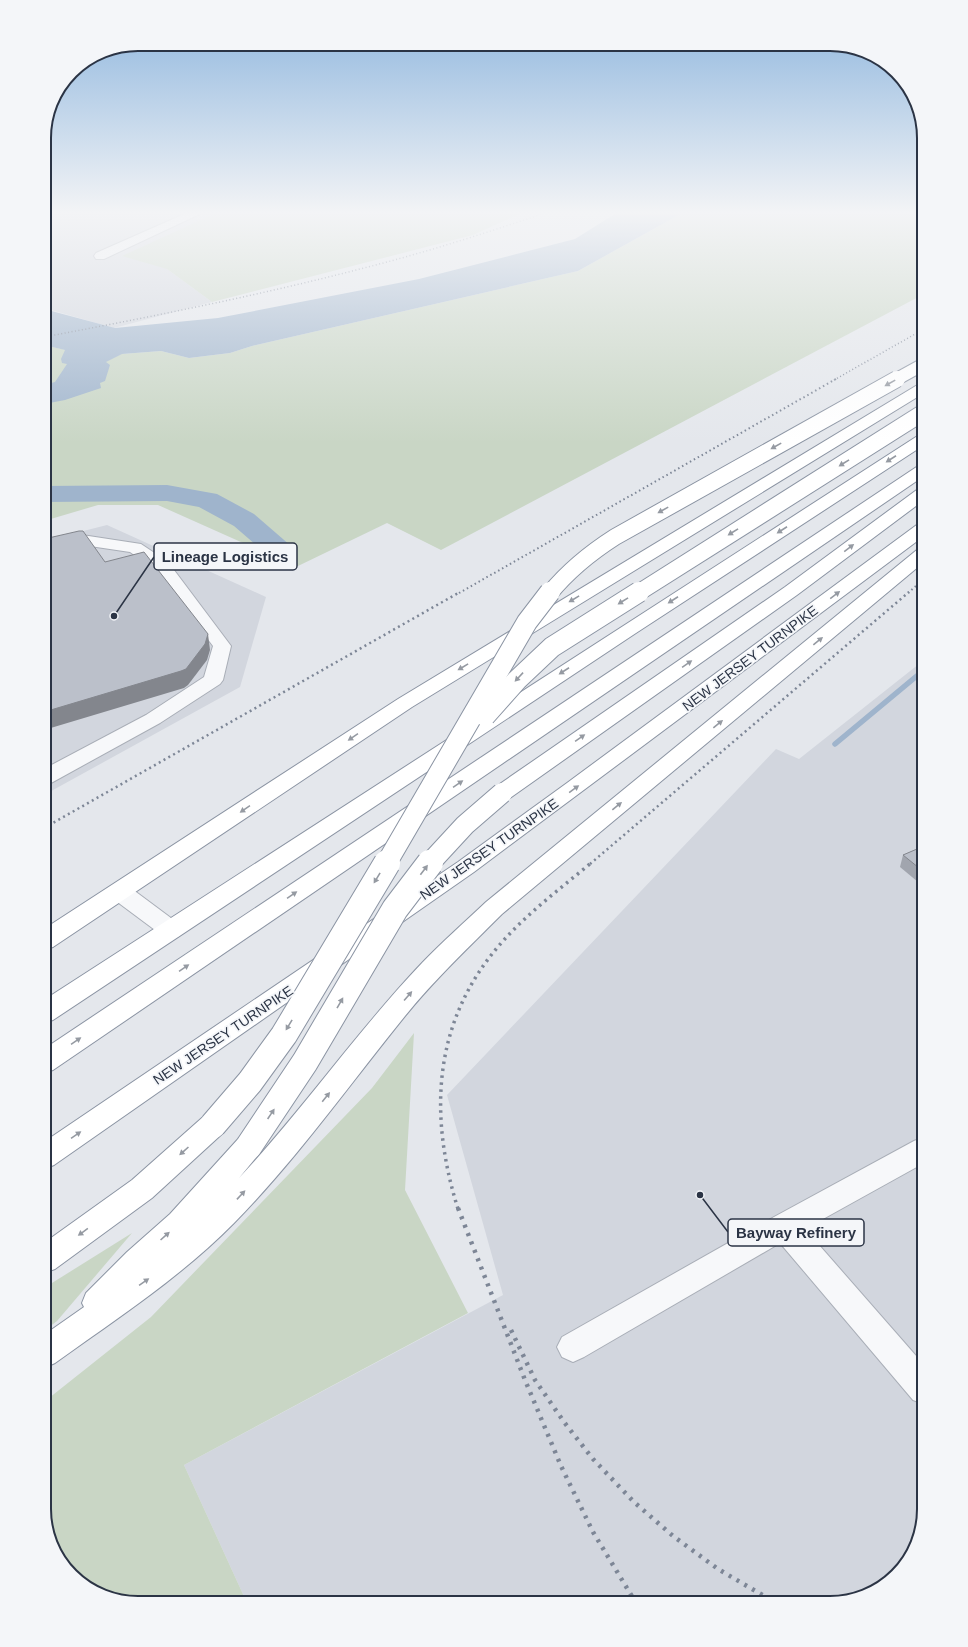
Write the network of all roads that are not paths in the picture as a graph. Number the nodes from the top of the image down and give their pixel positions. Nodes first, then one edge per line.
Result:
1 (917, 368) edge
2 (917, 391) edge
3 (917, 416) edge
4 (917, 443) edge
5 (917, 474) edge
6 (917, 497) edge
7 (917, 533) edge
8 (51, 548) edge
9 (917, 559) edge
10 (51, 774) edge
11 (434, 784) junction
12 (120, 892) junction
13 (171, 930) junction
14 (51, 936) edge
15 (51, 1008) edge
16 (51, 1058) edge
17 (51, 1152) edge
18 (917, 1153) edge
19 (784, 1226) junction
20 (51, 1255) edge
21 (51, 1342) edge
22 (573, 1347) dead end
23 (51, 1348) edge
24 (917, 1381) edge

1 -> 11 highway, bridge
2 -> 12 highway
3 -> 11 highway, bridge
4 -> 13 highway
16 -> 5 highway
21 -> 6 highway, bridge
17 -> 7 highway, NEW JERSEY TURNPIKE
8 - 10 lane
23 -> 9 highway
11 -> 20 highway, bridge
12 - 13 lane
12 - 14 highway
13 - 15 highway
18 - 19 lane
19 - 22 lane
19 - 24 lane

